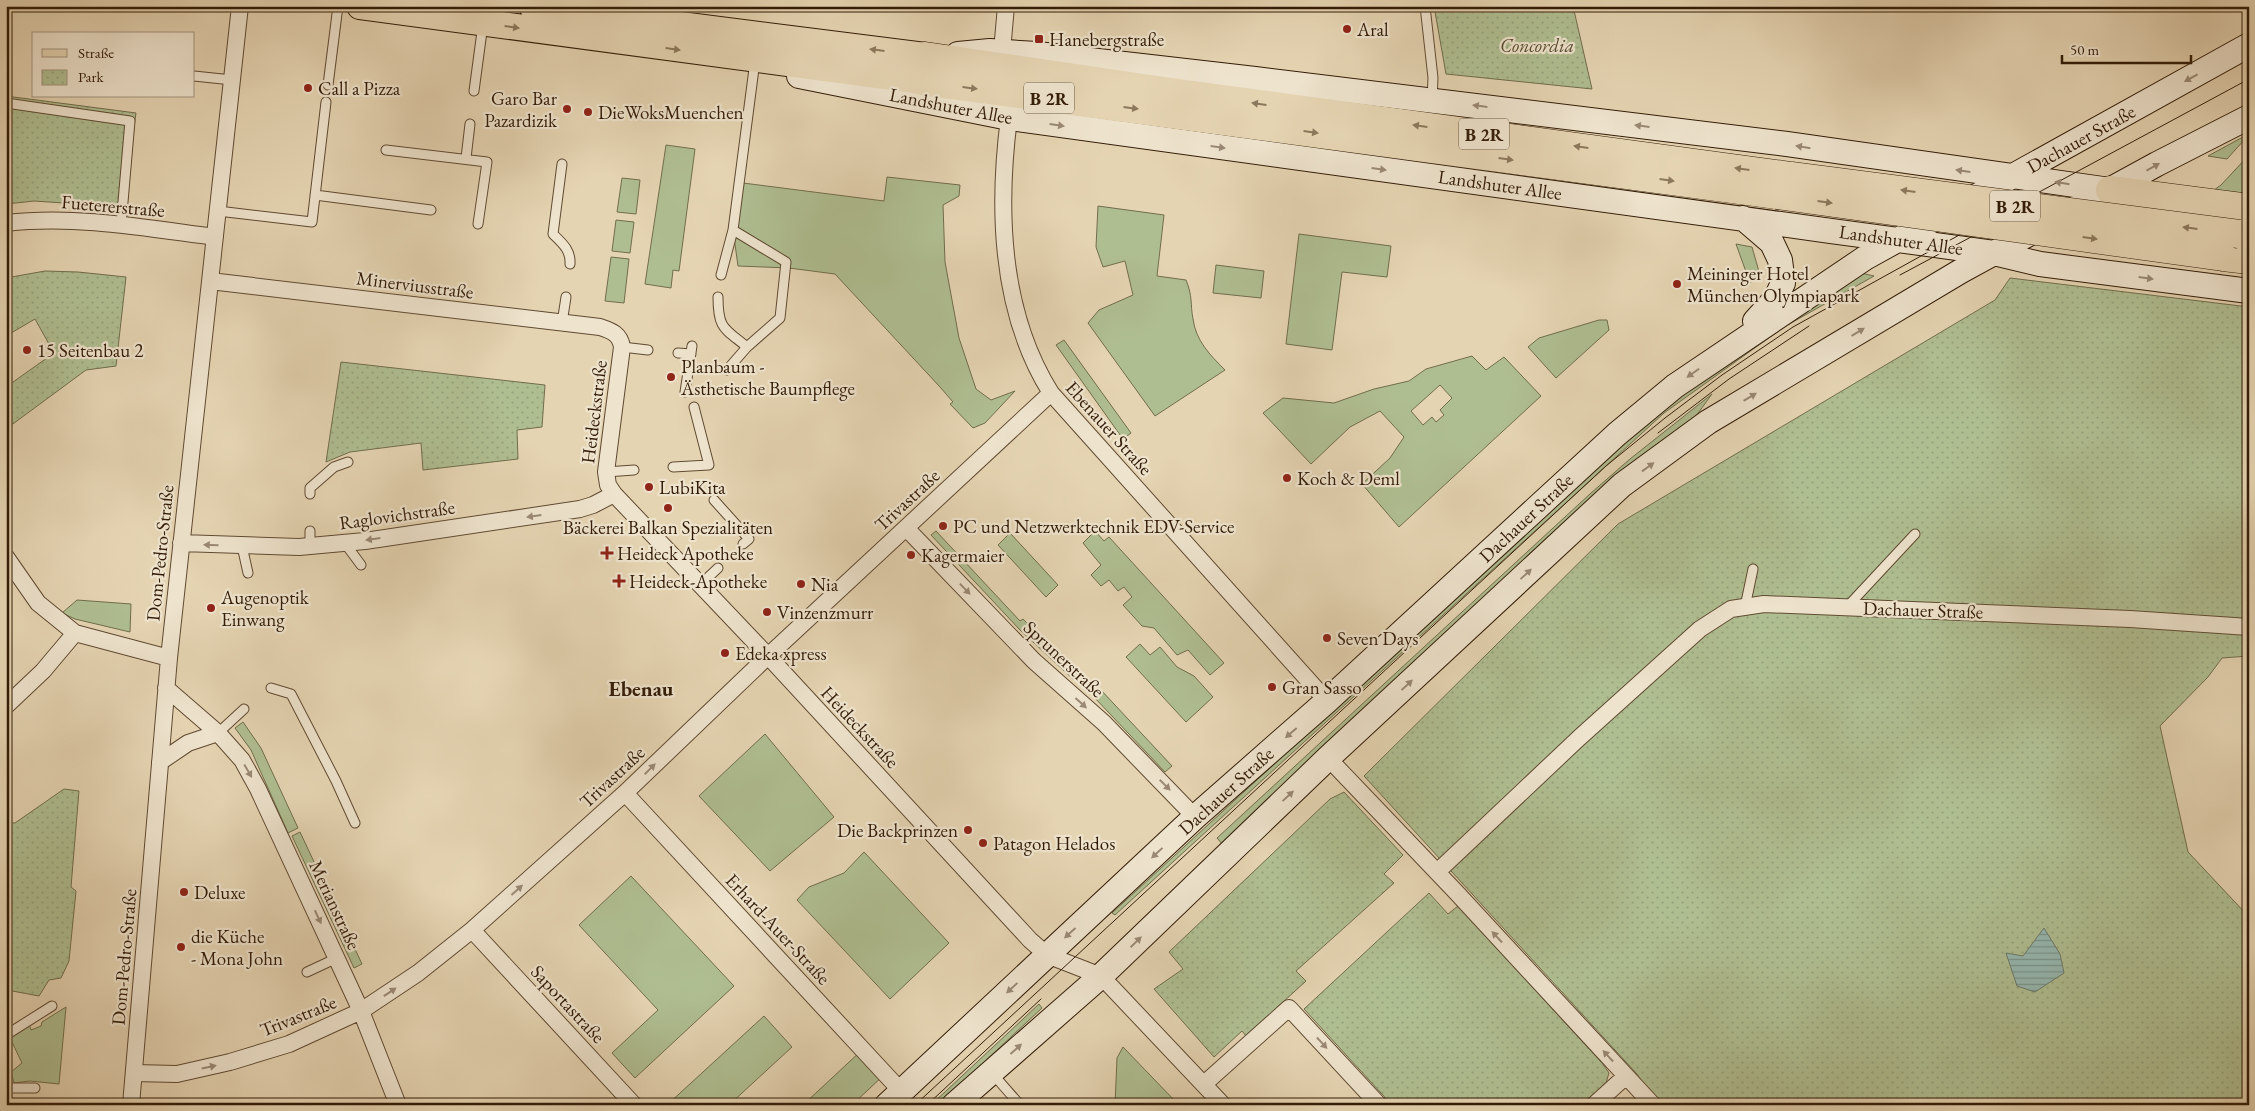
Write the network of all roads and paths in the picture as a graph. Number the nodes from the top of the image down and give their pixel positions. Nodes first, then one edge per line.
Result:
1 (240, 6) edge
2 (338, 6) edge
3 (360, 6) edge
4 (532, 6) edge
5 (1006, 6) edge
6 (1425, 6) edge
7 (483, 23) junction
8 (2249, 46) edge
9 (1002, 52) junction
10 (755, 60) junction
11 (923, 69) junction
12 (195, 76) edge
13 (232, 80) junction
14 (328, 85) dead end
15 (474, 91) dead end
16 (1432, 100) junction
17 (326, 102) dead end
18 (6, 103) edge
19 (2249, 117) edge
20 (1009, 118) junction
21 (470, 124) dead end
22 (386, 150) dead end
23 (466, 158) junction
24 (562, 164) dead end
25 (2012, 177) junction
26 (1784, 185) junction
27 (2110, 190) junction
28 (315, 195) junction
29 (2249, 208) edge
30 (218, 210) junction
31 (431, 210) dead end
32 (1743, 218) junction
33 (6, 223) edge
34 (478, 224) dead end
35 (121, 225) junction
36 (733, 230) junction
37 (2244, 234) edge
38 (215, 237) junction
39 (1897, 240) junction
40 (1994, 254) junction
41 (2236, 258) edge
42 (570, 264) dead end
43 (721, 275) dead end
44 (210, 281) junction
45 (2249, 291) edge
46 (566, 297) dead end
47 (718, 297) dead end
48 (562, 323) junction
49 (619, 340) junction
50 (1733, 346) junction
51 (747, 347) junction
52 (648, 350) dead end
53 (678, 353) dead end
54 (727, 370) dead end
55 (685, 392) dead end
56 (1051, 394) junction
57 (694, 407) dead end
58 (348, 462) dead end
59 (673, 467) dead end
60 (634, 470) dead end
61 (606, 472) junction
62 (310, 494) dead end
63 (614, 494) junction
64 (714, 500) dead end
65 (907, 529) junction
66 (1915, 534) dead end
67 (344, 542) junction
68 (181, 543) junction
69 (743, 544) dead end
70 (242, 546) junction
71 (6, 557) edge
72 (361, 565) dead end
73 (718, 568) dead end
74 (1753, 569) dead end
75 (248, 573) dead end
76 (700, 585) junction
77 (1745, 606) junction
78 (1847, 607) junction
79 (2248, 628) edge
80 (75, 633) junction
81 (768, 656) junction
82 (168, 658) junction
83 (166, 688) junction
84 (271, 688) dead end
85 (1327, 701) junction
86 (6, 706) edge
87 (244, 709) dead end
88 (218, 733) junction
89 (1328, 758) junction
90 (160, 762) junction
91 (625, 793) junction
92 (1196, 817) junction
93 (355, 823) dead end
94 (1437, 872) junction
95 (472, 930) junction
96 (1047, 955) junction
97 (337, 958) junction
98 (307, 972) dead end
99 (1101, 976) junction
100 (52, 1006) dead end
101 (361, 1011) junction
102 (6, 1035) edge
103 (991, 1072) junction
104 (134, 1074) junction
105 (1626, 1076) junction
106 (1204, 1084) junction
107 (6, 1088) edge
108 (35, 1088) dead end
109 (894, 1098) edge
110 (132, 1105) edge
111 (398, 1105) edge
112 (634, 1105) edge
113 (954, 1105) edge
114 (1020, 1105) edge
115 (1223, 1105) edge
116 (1379, 1105) edge
117 (1594, 1105) edge
118 (1653, 1105) edge

1 - 13 street, Dom-Pedro-Straße
2 - 14 lane
3 - 7 main road, Landshuter Allee / B 2R
11 -> 4 main road, Landshuter Allee / B 2R
5 - 9 street
6 - 16 lane
7 -> 10 main road, Landshuter Allee / B 2R
7 - 15 lane
8 -> 25 main road, Dachauer Straße
9 - 11 main road, Landshuter Allee
9 - 16 main road, Landshuter Allee
10 - 11 main road, Landshuter Allee / B 2R
10 -> 20 main road, Landshuter Allee
10 - 36 lane
11 - 26 highway, Landshuter Allee / B 2R
12 - 13 lane
13 - 30 street, Dom-Pedro-Straße
25 -> 16 main road, Landshuter Allee
17 - 28 lane
18 - 35 lane
27 -> 19 main road
20 -> 32 main road, Landshuter Allee
20 - 56 street, Ebenauer Straße
21 - 23 lane
22 - 23 lane
23 - 34 lane
24 - 42 lane
27 -> 25 main road, Landshuter Allee
25 - 39 main road, Dachauer Straße
25 - 40 main road
37 -> 26 highway, Landshuter Allee / B 2R, bridge
26 -> 41 highway, Landshuter Allee / B 2R, bridge
27 - 29 highway
27 - 40 main road
28 - 30 lane
28 - 31 lane
30 - 38 street, Dom-Pedro-Straße
32 - 39 main road, Landshuter Allee
32 - 50 main road
33 - 35 street, Fuetererstraße
35 - 38 street, Fuetererstraße
36 - 43 lane
36 - 51 lane
38 - 44 street, Dom-Pedro-Straße
39 - 40 main road, Landshuter Allee
39 - 50 main road, Dachauer Straße
40 -> 45 main road, Landshuter Allee
89 -> 40 main road
44 - 48 street, Minerviusstraße
44 - 68 street, Dom-Pedro-Straße
46 - 48 lane
47 - 51 lane
48 - 49 street, Minerviusstraße
49 - 52 lane
49 - 61 street, Heideckstraße
50 -> 85 main road, Dachauer Straße
51 - 54 lane
53 - 55 lane
56 - 65 street, Trivastraße
56 - 85 street, Ebenauer Straße
57 - 59 lane
58 - 62 lane
60 - 61 lane
61 - 63 street, Heideckstraße
63 -> 67 street, Raglovichstraße
63 - 76 street, Heideckstraße
64 - 69 lane
65 - 81 street, Trivastraße
65 -> 92 street, Sprunerstraße
66 - 78 lane
67 - 70 street, Raglovichstraße
67 - 72 lane
70 -> 68 street, Raglovichstraße
68 - 82 street, Dom-Pedro-Straße
70 - 75 lane
71 - 80 street
73 - 76 lane
74 - 77 lane
76 - 81 street, Heideckstraße
77 - 78 street, Dachauer Straße
77 - 94 street, Dachauer Straße
78 - 79 street, Dachauer Straße
80 - 82 street
80 - 86 street
91 -> 81 street, Trivastraße
81 - 96 street, Heideckstraße
82 - 83 street, Dom-Pedro-Straße
83 - 88 street, Merianstraße
83 - 90 street, Dom-Pedro-Straße
84 - 93 lane
85 -> 92 main road, Dachauer Straße
87 - 88 lane
88 - 90 street
88 -> 97 street, Merianstraße
89 - 94 street
99 -> 89 main road
90 - 104 street, Dom-Pedro-Straße
95 -> 91 street, Trivastraße
91 - 109 street, Erhard-Auer-Straße
92 -> 96 main road, Dachauer Straße
105 -> 94 street
101 -> 95 street, Trivastraße
95 - 112 street, Saportastraße
96 - 99 street
96 -> 109 main road, Dachauer Straße
97 - 98 lane
97 - 101 street, Merianstraße
103 -> 99 main road
99 - 106 street
100 - 102 lane
104 -> 101 street, Trivastraße
101 - 111 street, Merianstraße
103 - 113 main road
103 - 114 lane
104 - 110 street, Dom-Pedro-Straße
105 - 117 street
105 - 118 street
106 - 115 street
106 -> 116 street
107 - 108 lane

